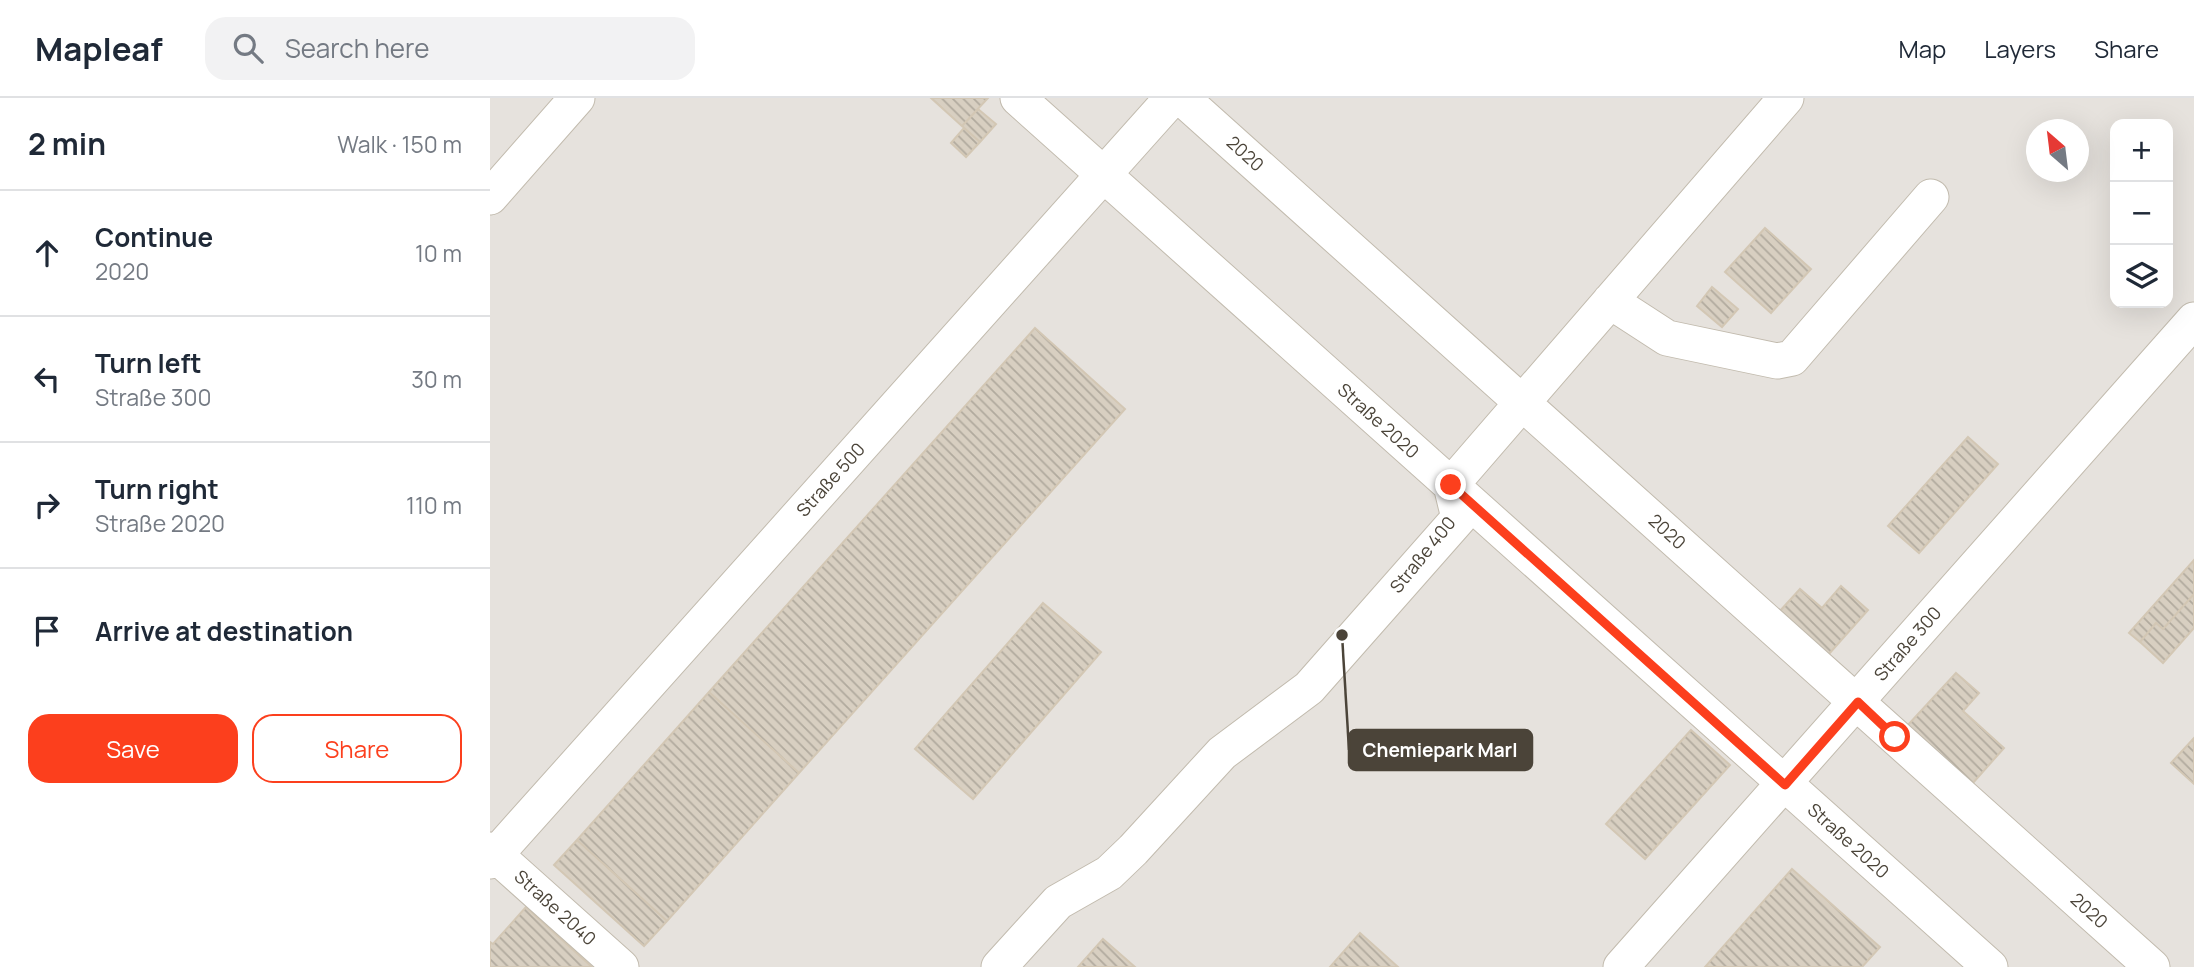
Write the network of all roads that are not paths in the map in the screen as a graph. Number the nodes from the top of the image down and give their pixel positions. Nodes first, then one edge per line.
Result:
1 (577, 98) edge
2 (1018, 98) edge
3 (1172, 98) edge
4 (1182, 98) edge
5 (1786, 98) edge
6 (1104, 175) junction
7 (490, 197) edge
8 (1931, 197) dead end
9 (1610, 301) junction
10 (2194, 320) edge
11 (1522, 402) junction
12 (1451, 485) junction
13 (1858, 702) junction
14 (1785, 785) junction
15 (492, 855) edge
16 (621, 967) edge
17 (999, 967) edge
18 (1621, 967) edge
19 (1990, 967) edge
20 (2151, 967) edge

1 - 7 lane
2 - 6 lane, Straße 2020
3 - 6 lane, Straße 500
4 - 11 lane, 2020
5 - 9 lane
6 - 12 lane, Straße 2020
6 - 15 lane, Straße 500
8 - 9 lane
9 - 11 lane
10 - 13 lane, Straße 300
11 - 12 lane
11 - 13 lane, 2020
12 - 14 lane, Straße 2020
12 - 17 lane, Straße 400
13 - 14 lane, Straße 300
13 - 20 lane, 2020
14 - 18 lane, Straße 300
14 - 19 lane, Straße 2020
15 - 16 lane, Straße 2040

